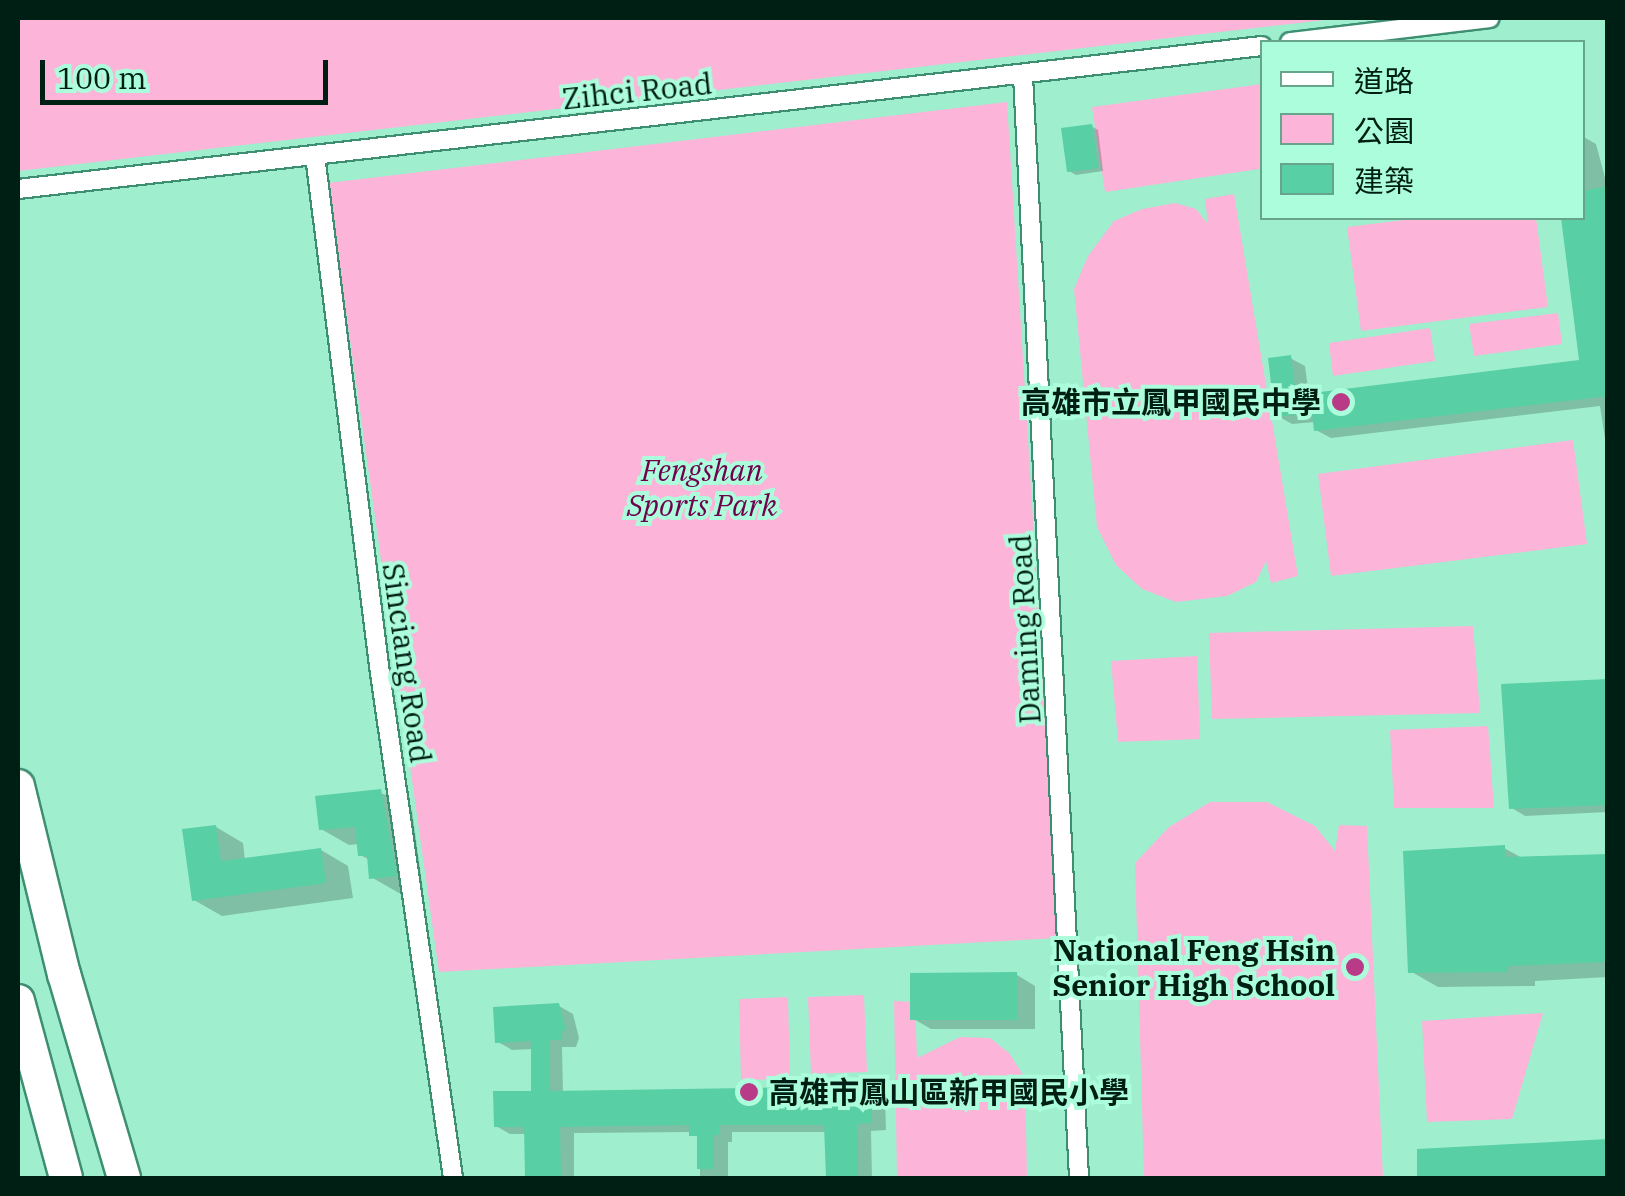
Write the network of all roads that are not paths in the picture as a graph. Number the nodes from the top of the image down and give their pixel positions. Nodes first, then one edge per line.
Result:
1 (1490, 18) edge
2 (1307, 40) edge
3 (1260, 46) edge
4 (1023, 76) junction
5 (314, 154) junction
6 (18, 190) edge
7 (18, 786) edge
8 (18, 1001) edge
9 (66, 1178) edge
10 (124, 1178) edge
11 (454, 1178) edge
12 (1080, 1178) edge

1 - 2 street
3 - 4 street, Zihci Road
4 - 5 street, Zihci Road
4 - 12 street, Daming Road
5 - 6 street, Zihci Road
5 - 11 street, Sinciang Road
7 - 10 highway
8 - 9 highway

